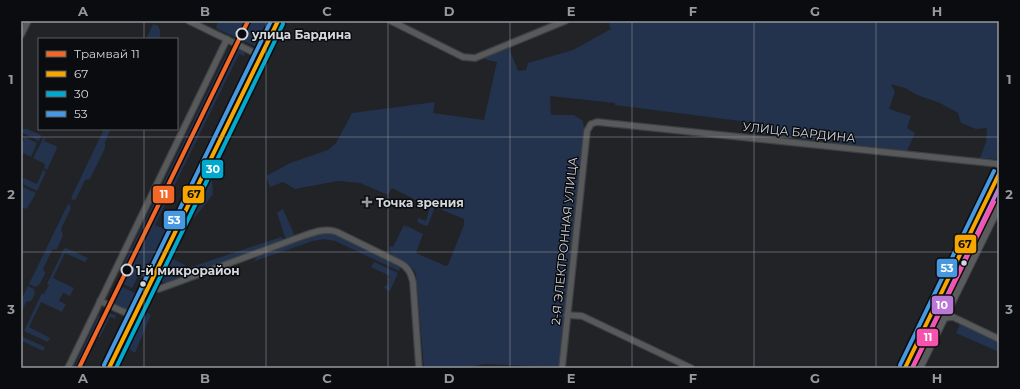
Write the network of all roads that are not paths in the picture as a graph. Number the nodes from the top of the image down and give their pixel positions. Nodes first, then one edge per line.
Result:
1 (28, 21) edge
2 (189, 21) edge
3 (278, 21) edge
4 (391, 21) edge
5 (565, 21) edge
6 (21, 35) edge
7 (227, 39) junction
8 (261, 56) junction
9 (597, 122) joint
10 (999, 164) edge
11 (999, 174) edge
12 (999, 205) edge
13 (149, 287) junction
14 (100, 301) junction
15 (932, 312) junction
16 (567, 315) junction
17 (135, 317) junction
18 (944, 318) junction
19 (999, 339) edge
20 (68, 368) edge
21 (109, 368) edge
22 (419, 368) edge
23 (562, 368) edge
24 (691, 368) edge
25 (905, 368) edge
26 (919, 368) edge

1 - 6 street
2 - 7 street
3 - 8 main road
4 - 5 street
7 - 8 street
7 - 14 street
8 - 13 main road
9 - 10 street, УЛИЦА БАРДИНА
9 - 16 street, 2-Я ЭЛЕКТРОННАЯ УЛИЦА
11 - 15 main road
12 - 18 main road
13 - 17 main road
13 - 22 street
14 - 17 street
14 - 20 street
15 - 18 main road
15 - 25 main road
16 - 23 street, 2-Я ЭЛЕКТРОННАЯ УЛИЦА
16 - 24 street
17 - 21 main road
18 - 19 street
18 - 26 main road

